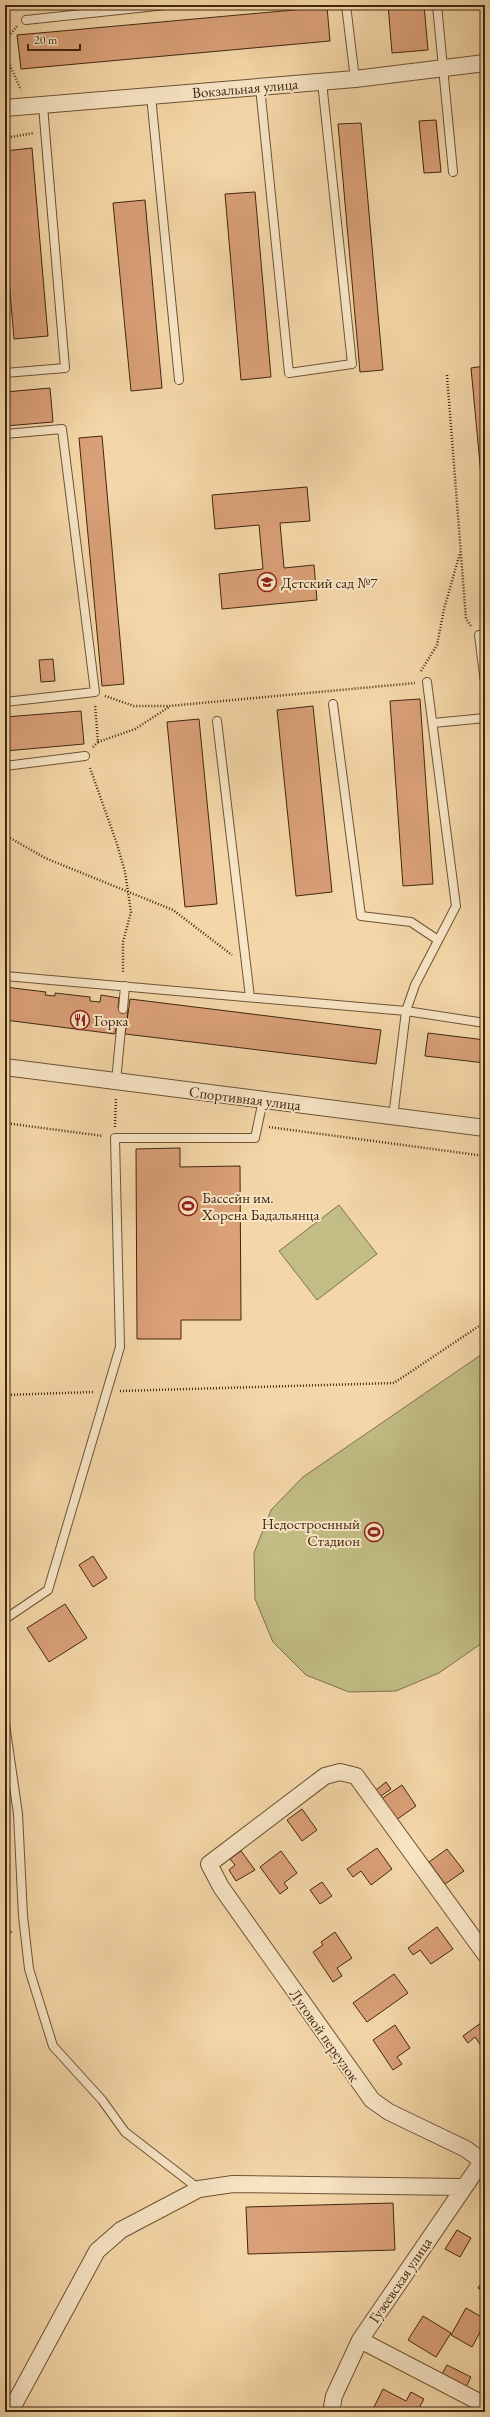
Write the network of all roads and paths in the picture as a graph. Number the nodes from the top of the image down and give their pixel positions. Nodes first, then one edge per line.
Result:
1 (166, 5) edge
2 (346, 5) edge
3 (437, 5) edge
4 (26, 20) joint
5 (5, 41) edge
6 (5, 54) edge
7 (485, 63) edge
8 (443, 68) junction
9 (354, 79) junction
10 (322, 82) junction
11 (260, 87) junction
12 (150, 96) junction
13 (36, 106) junction
14 (5, 108) edge
15 (45, 131) junction
16 (5, 138) edge
17 (453, 172) dead end
18 (5, 373) edge
19 (447, 375) dead end
20 (179, 380) dead end
21 (5, 434) edge
22 (460, 551) junction
23 (479, 635) joint
24 (418, 674) dead end
25 (414, 678) dead end
26 (427, 682) joint
27 (410, 683) junction
28 (485, 683) edge
29 (94, 692) junction
30 (5, 702) edge
31 (333, 704) dead end
32 (170, 706) junction
33 (485, 718) edge
34 (218, 721) dead end
35 (433, 723) junction
36 (98, 742) junction
37 (85, 756) junction
38 (5, 766) edge
39 (5, 835) edge
40 (127, 891) junction
41 (438, 940) junction
42 (246, 966) junction
43 (5, 976) edge
44 (124, 986) junction
45 (250, 996) junction
46 (122, 1009) dead end
47 (406, 1011) junction
48 (485, 1023) edge
49 (121, 1029) dead end
50 (5, 1067) edge
51 (116, 1081) junction
52 (263, 1100) junction
53 (393, 1117) junction
54 (5, 1123) edge
55 (257, 1125) junction
56 (485, 1128) edge
57 (114, 1138) junction
58 (485, 1156) edge
59 (485, 1322) edge
60 (107, 1392) junction
61 (5, 1395) edge
62 (5, 1619) edge
63 (5, 1724) edge
64 (485, 1954) edge
65 (484, 2161) edge
66 (463, 2187) junction
67 (199, 2189) junction
68 (360, 2340) junction
69 (485, 2405) edge
70 (10, 2412) edge
71 (332, 2412) edge

1 - 4 lane
2 - 9 lane
3 - 8 lane
4 - 5 path
6 - 13 path
7 - 8 street, Вокзальная улица
8 - 9 street, Вокзальная улица
8 - 17 lane
9 - 10 street, Вокзальная улица
10 - 11 street, Вокзальная улица
10 - 11 lane
11 - 12 street, Вокзальная улица
12 - 13 street, Вокзальная улица
12 - 20 lane
13 - 14 street, Вокзальная улица
13 - 15 lane
15 - 16 path
15 - 18 lane
19 - 22 path
21 - 29 lane
22 - 23 path
22 - 24 path
23 - 28 lane
25 - 27 path
26 - 27 path
26 - 35 lane
27 - 32 path
29 - 30 lane
29 - 32 path
29 - 36 path
31 - 41 lane
32 - 36 path
33 - 35 lane
34 - 42 lane
35 - 41 lane
36 - 37 path
37 - 38 lane
37 - 40 path
39 - 40 path
40 - 42 path
40 - 44 path
41 - 47 lane
42 - 45 lane
43 - 44 lane
44 - 45 lane
44 - 46 lane
45 - 47 lane
47 - 48 lane
47 - 53 lane
49 - 51 lane
50 - 51 street, Спортивная улица
51 - 52 street, Спортивная улица
51 - 57 path
52 - 53 street, Спортивная улица
52 - 55 lane
53 - 56 street, Спортивная улица
54 - 57 path
55 - 57 lane
55 - 58 path
57 - 60 lane
59 - 60 path
60 - 61 path
60 - 62 lane
63 - 67 lane
64 - 65 street, Луговой переулок
65 - 66 street, Гузеевская улица
66 - 67 street
66 - 68 street, Гузеевская улица
67 - 70 street
68 - 69 street
68 - 71 street, Гузеевская улица

